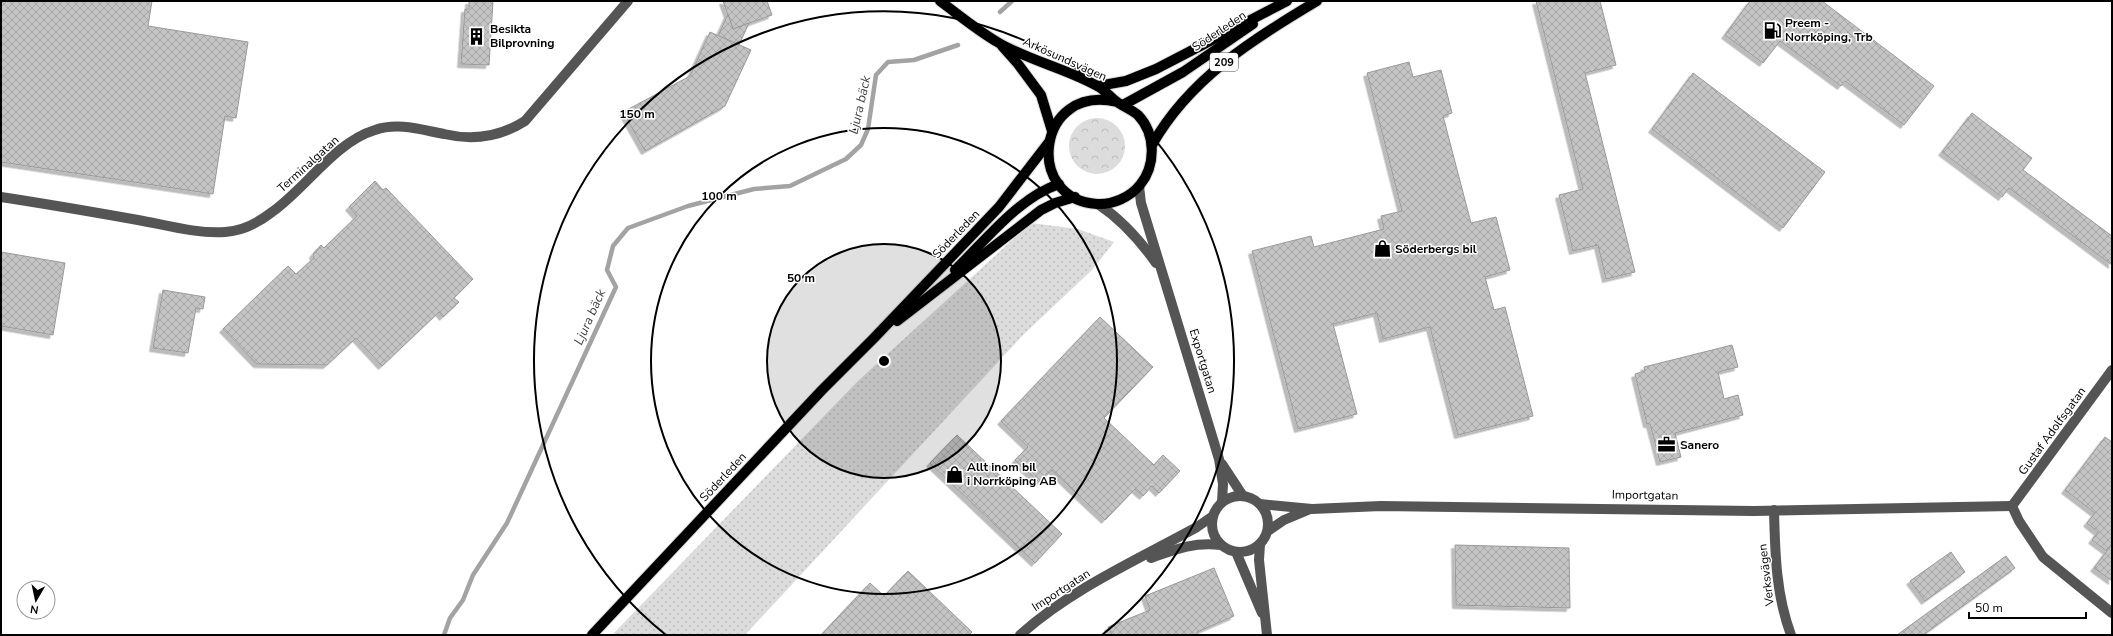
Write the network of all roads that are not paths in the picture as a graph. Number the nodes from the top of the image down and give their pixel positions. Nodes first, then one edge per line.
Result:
1 (628, 1) edge
2 (940, 1) edge
3 (1287, 1) edge
4 (1317, 1) edge
5 (999, 43) junction
6 (1098, 86) junction
7 (1120, 103) junction
8 (1052, 131) junction
9 (1049, 142) junction
10 (1152, 145) junction
11 (1059, 184) junction
12 (1139, 186) junction
13 (1, 197) edge
14 (1075, 197) junction
15 (1098, 204) junction
16 (1162, 271) junction
17 (921, 303) junction
18 (874, 338) junction
19 (2112, 370) edge
20 (1219, 459) junction
21 (1243, 496) junction
22 (1222, 502) junction
23 (1260, 504) junction
24 (2012, 506) junction
25 (1312, 509) junction
26 (1774, 510) junction
27 (1213, 516) junction
28 (1268, 531) junction
29 (1260, 544) junction
30 (1220, 545) junction
31 (1236, 552) junction
32 (1119, 569) junction
33 (2112, 614) edge
34 (1266, 622) junction
35 (592, 635) edge
36 (1020, 635) edge
37 (1268, 635) edge
38 (1791, 635) edge

1 - 13 street, Terminalgatan
2 - 5 main road, Arkösundsvägen
3 - 6 main road, Söderleden / 209
3 - 7 main road, Söderleden / 209
4 - 10 main road, 209
5 - 6 main road, Arkösundsvägen
5 - 8 main road, Arkösundsvägen
6 - 7 main road, Arkösundsvägen
7 - 8 main road
7 - 10 main road
8 - 9 main road
9 - 11 main road
9 - 18 main road, Söderleden
10 - 12 main road
11 - 14 main road
11 - 17 main road, Söderleden
12 - 15 main road
12 - 16 street, Exportgatan
14 - 15 main road
14 - 17 main road, Söderleden
15 - 16 street, Exportgatan
16 - 20 street, Exportgatan
17 - 18 main road, Söderleden
18 - 35 main road, Söderleden
19 - 24 street, Gustaf Adolfsgatan
20 - 21 street, Exportgatan
20 - 22 street, Exportgatan
21 - 22 street
21 - 23 street
22 - 27 street
23 - 25 street, Importgatan
23 - 28 street
24 - 26 street, Importgatan
24 - 33 street
25 - 26 street, Importgatan
25 - 28 street, Importgatan
26 - 38 street, Verksvägen
27 - 30 street
27 - 32 street, Importgatan
28 - 29 street
29 - 31 street
29 - 34 street
30 - 31 street
30 - 32 street, Importgatan
31 - 34 street
32 - 36 street, Importgatan
34 - 37 street

